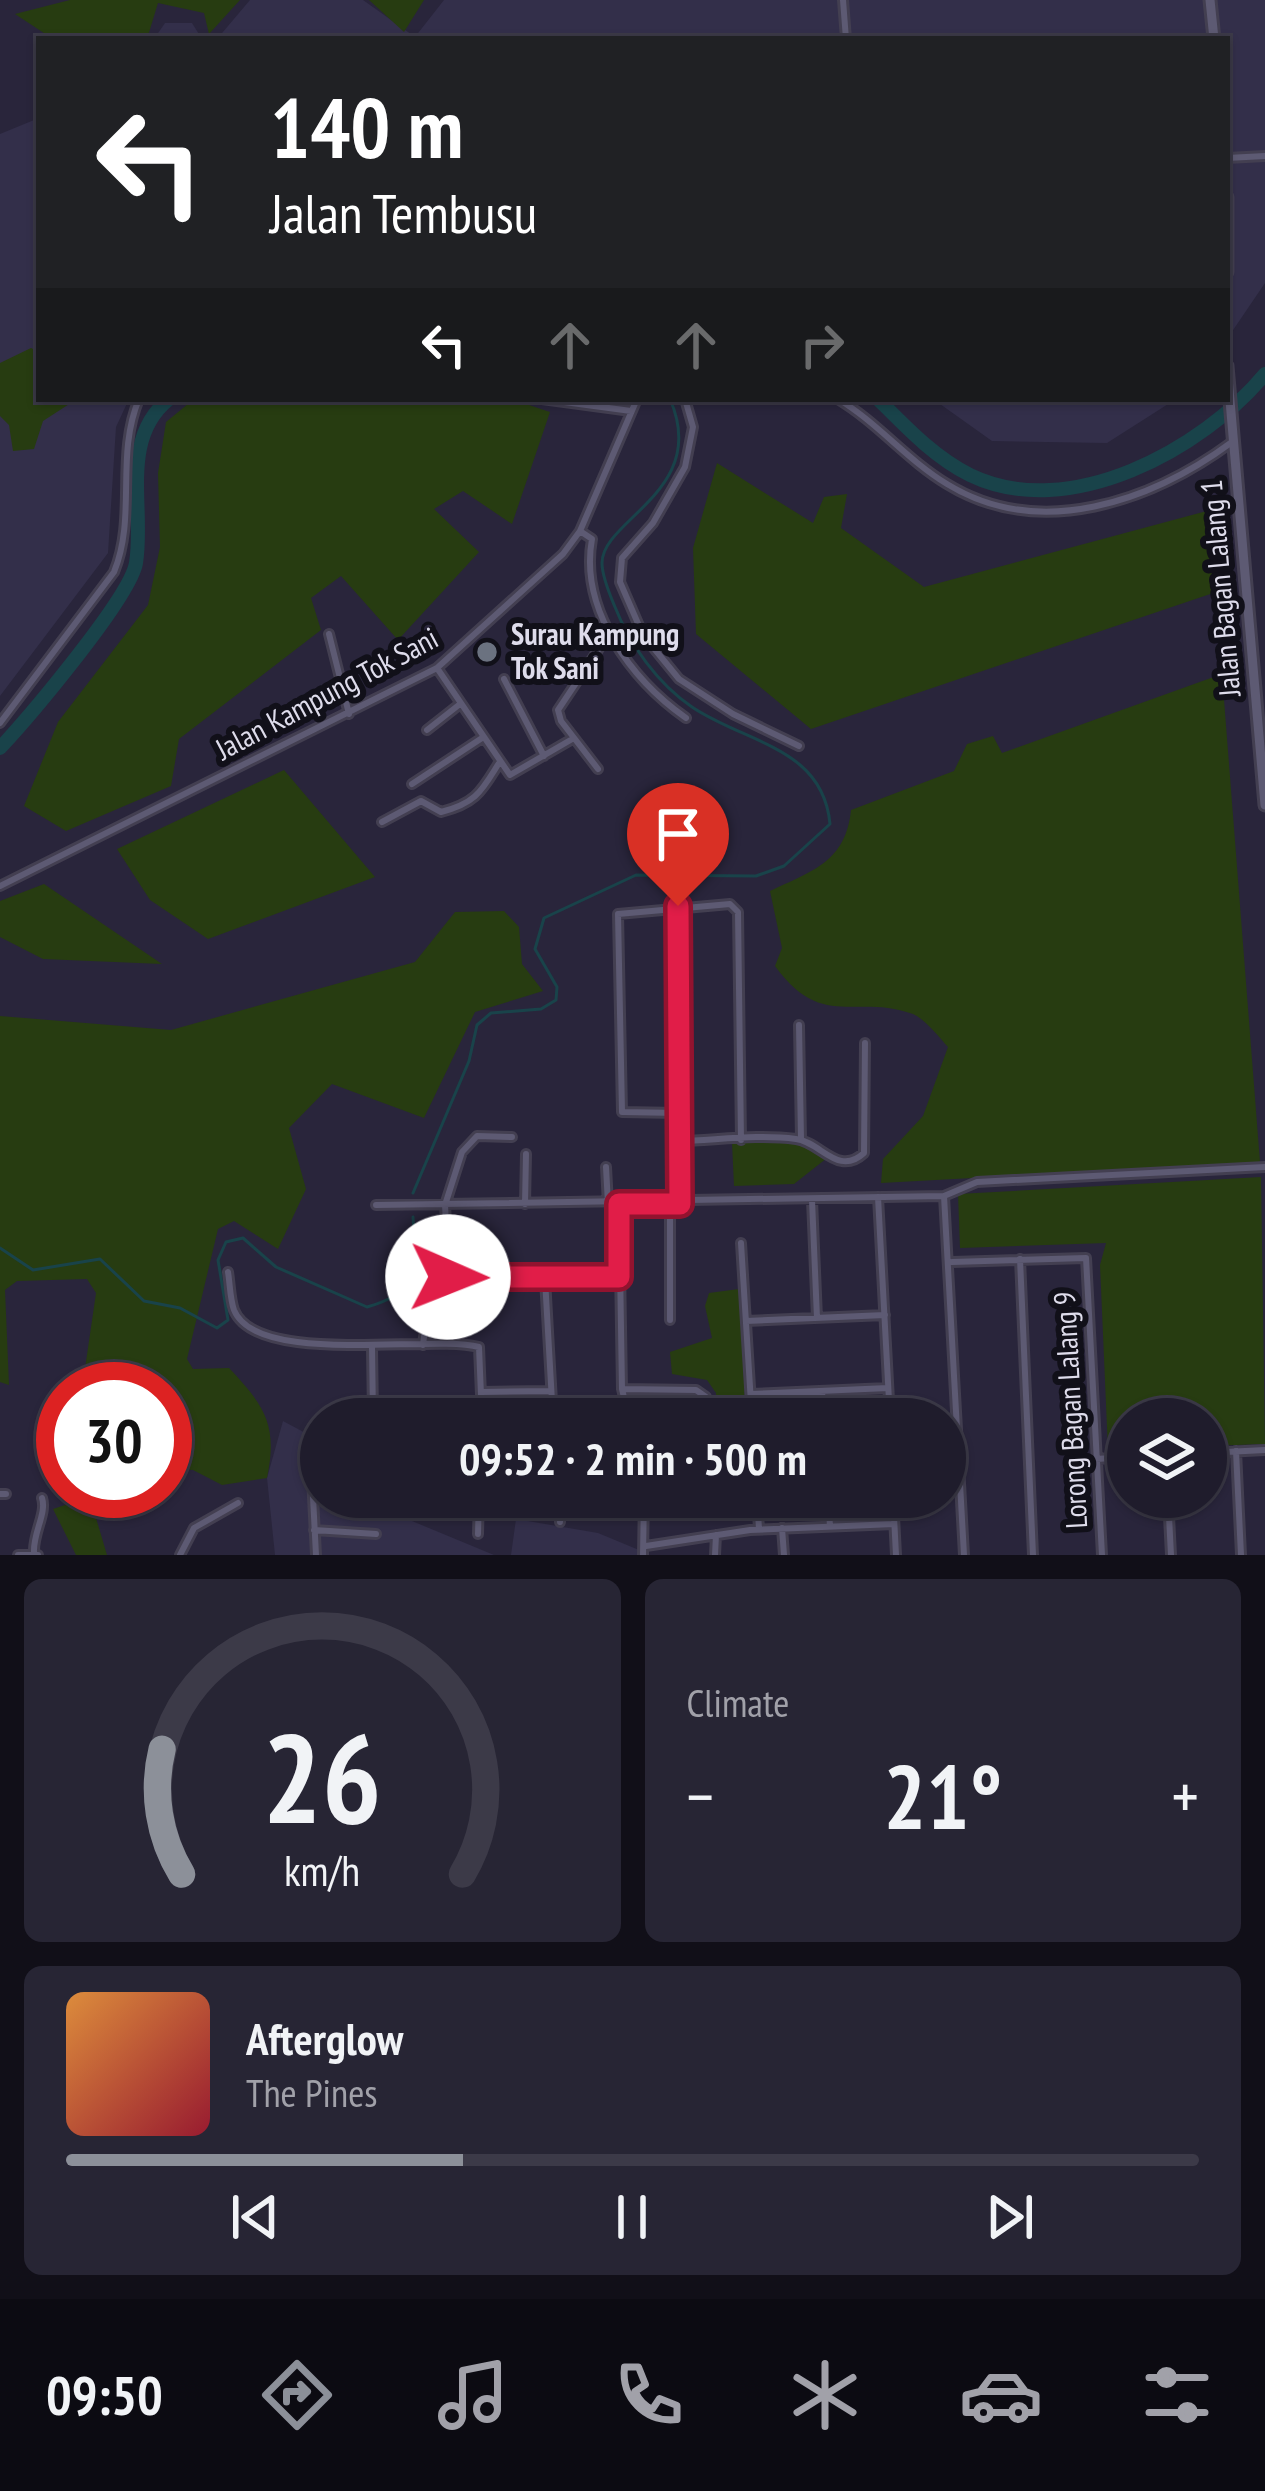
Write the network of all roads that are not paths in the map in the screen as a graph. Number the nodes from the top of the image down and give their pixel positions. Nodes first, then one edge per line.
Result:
1 (843, 0) edge
2 (1210, 0) edge
3 (847, 36) edge
4 (1214, 36) edge
5 (1265, 156) edge
6 (1230, 158) edge
7 (138, 402) edge
8 (564, 402) edge
9 (636, 402) edge
10 (686, 402) edge
11 (842, 402) edge
12 (1229, 402) edge
13 (631, 411) junction
14 (1232, 440) junction
15 (580, 531) junction
16 (610, 632) junction
17 (329, 634) dead end
18 (437, 668) junction
19 (504, 679) dead end
20 (460, 704) junction
21 (349, 714) junction
22 (686, 718) dead end
23 (0, 723) edge
24 (427, 730) dead end
25 (482, 738) junction
26 (574, 738) junction
27 (799, 746) dead end
28 (544, 756) junction
29 (499, 764) junction
30 (1263, 767) edge
31 (598, 769) dead end
32 (412, 784) dead end
33 (1265, 805) edge
34 (382, 822) dead end
35 (0, 886) edge
36 (678, 906) junction
37 (799, 1025) dead end
38 (865, 1043) dead end
39 (679, 1113) junction
40 (512, 1137) dead end
41 (800, 1139) junction
42 (741, 1140) junction
43 (680, 1141) junction
44 (526, 1154) dead end
45 (1265, 1167) edge
46 (606, 1168) dead end
47 (944, 1196) junction
48 (878, 1197) junction
49 (812, 1200) junction
50 (525, 1204) junction
51 (608, 1204) junction
52 (619, 1204) junction
53 (670, 1204) junction
54 (680, 1204) junction
55 (376, 1205) dead end
56 (445, 1205) junction
57 (741, 1243) dead end
58 (1020, 1259) junction
59 (952, 1262) junction
60 (228, 1272) dead end
61 (448, 1277) junction
62 (619, 1277) junction
63 (545, 1278) junction
64 (884, 1315) junction
65 (817, 1318) junction
66 (670, 1320) dead end
67 (746, 1321) junction
68 (423, 1345) junction
69 (372, 1348) junction
70 (888, 1388) junction
71 (622, 1389) junction
72 (549, 1391) junction
73 (822, 1391) junction
74 (482, 1392) junction
75 (751, 1394) junction
76 (373, 1398) edge
77 (482, 1398) edge
78 (550, 1398) edge
79 (624, 1398) edge
80 (706, 1398) edge
81 (751, 1398) edge
82 (822, 1398) edge
83 (889, 1398) edge
84 (957, 1398) edge
85 (1265, 1450) edge
86 (1236, 1451) junction
87 (1227, 1452) edge
88 (1107, 1458) edge
89 (1096, 1459) junction
90 (238, 1503) dead end
91 (40, 1518) edge
92 (314, 1518) edge
93 (478, 1518) edge
94 (560, 1518) edge
95 (644, 1518) edge
96 (758, 1518) edge
97 (829, 1518) edge
98 (894, 1518) edge
99 (962, 1518) edge
100 (1169, 1518) edge
101 (560, 1522) dead end
102 (894, 1524) junction
103 (830, 1526) junction
104 (782, 1528) junction
105 (759, 1529) junction
106 (314, 1530) junction
107 (376, 1534) dead end
108 (478, 1534) dead end
109 (716, 1534) junction
110 (644, 1551) edge
111 (36, 1553) edge
112 (18, 1555) edge
113 (180, 1555) edge
114 (316, 1555) edge
115 (715, 1555) edge
116 (784, 1555) edge
117 (896, 1555) edge
118 (964, 1555) edge
119 (1034, 1555) edge
120 (1102, 1555) edge
121 (1171, 1555) edge
122 (1241, 1555) edge

1 - 3 street
2 - 4 main road
5 - 6 street
7 - 23 street
8 - 13 street
9 - 13 street, Jalan Kampung Tok Sani
10 - 27 street
11 - 14 street
12 - 14 main road, Jalan Bagan Lalang 1
13 - 15 street, Jalan Kampung Tok Sani
14 - 30 main road, Jalan Bagan Lalang 1
15 - 16 street
15 - 18 street, Jalan Kampung Tok Sani
16 - 22 street
16 - 26 street
17 - 21 street
18 - 20 street
18 - 21 street, Jalan Kampung Tok Sani
19 - 28 street
20 - 24 street
20 - 25 street
21 - 35 street, Jalan Kampung Tok Sani
25 - 29 street
25 - 32 street
26 - 28 street
26 - 31 street
28 - 29 street
29 - 34 street
30 - 33 main road, Jalan Bagan Lalang 1
36 - 39 street
36 - 39 street
36 - 42 street
37 - 41 street
38 - 41 street
39 - 43 street
40 - 56 street
41 - 42 street
42 - 43 street
43 - 54 street
44 - 50 street
45 - 47 street
46 - 51 street
47 - 48 street
47 - 59 street
48 - 49 street
48 - 64 street
49 - 54 street
49 - 65 street
50 - 51 street
50 - 56 street
51 - 52 street
52 - 53 street
52 - 62 street
53 - 54 street
53 - 66 street
55 - 56 street
56 - 61 street
57 - 67 street
58 - 59 street
58 - 89 street, Lorong Bagan Lalang 9
58 - 119 street
59 - 84 street
60 - 69 street
61 - 63 street
61 - 68 street
62 - 63 street
62 - 71 street
63 - 72 street
64 - 65 street
64 - 70 street
65 - 67 street
67 - 75 street
68 - 69 street
68 - 74 street
69 - 76 street
70 - 73 street
70 - 83 street
71 - 79 street
71 - 80 street
72 - 74 street
72 - 78 street
73 - 75 street
73 - 82 street
74 - 77 street
75 - 81 street
85 - 86 street
86 - 87 street
86 - 122 street
88 - 89 street
89 - 120 street, Lorong Bagan Lalang 9
90 - 113 street
91 - 111 street
92 - 106 street
93 - 108 street
94 - 101 street
95 - 110 street
96 - 105 street
97 - 103 street
98 - 102 street
99 - 118 street
100 - 121 street
102 - 103 street
102 - 117 street
103 - 104 street
104 - 105 street
104 - 116 street
105 - 109 street
106 - 107 street
106 - 114 street
109 - 110 street
109 - 115 street
111 - 112 street

